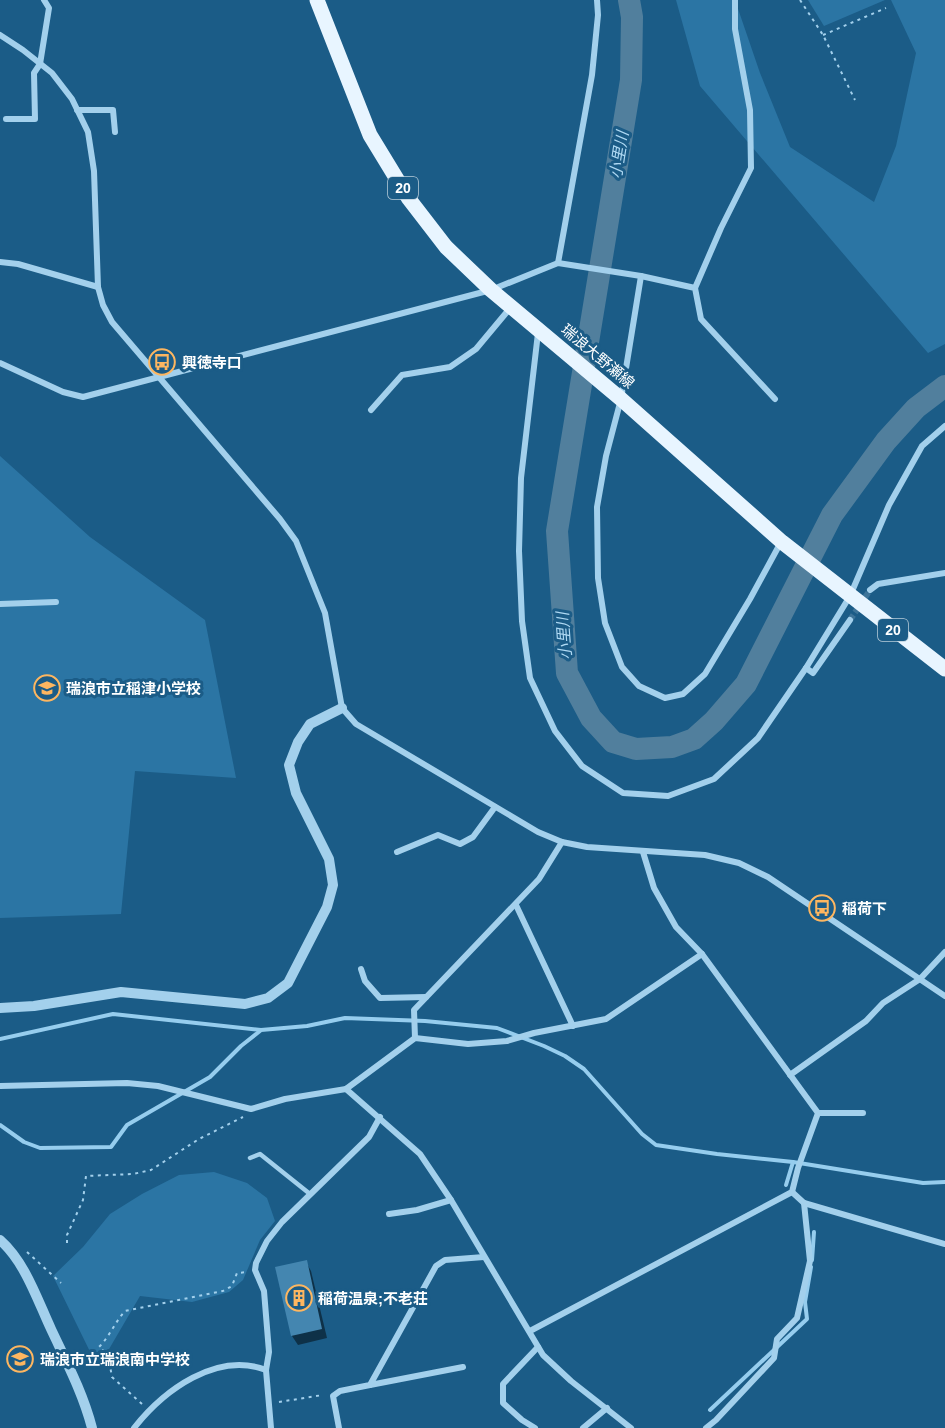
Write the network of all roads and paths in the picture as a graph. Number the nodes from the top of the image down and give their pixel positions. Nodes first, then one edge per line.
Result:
1 (45, 0) edge
2 (317, 0) edge
3 (597, 0) edge
4 (735, 0) edge
5 (800, 0) edge
6 (886, 8) dead end
7 (0, 35) edge
8 (823, 35) junction
9 (40, 63) junction
10 (855, 100) dead end
11 (77, 110) junction
12 (6, 118) dead end
13 (115, 132) dead end
14 (0, 262) edge
15 (558, 263) junction
16 (641, 276) junction
17 (98, 287) junction
18 (695, 288) junction
19 (491, 290) junction
20 (511, 307) junction
21 (542, 334) junction
22 (0, 363) edge
23 (157, 377) junction
24 (617, 396) junction
25 (775, 399) dead end
26 (371, 410) dead end
27 (945, 426) edge
28 (788, 547) junction
29 (945, 573) edge
30 (870, 590) tunnel mouth
31 (846, 593) junction
32 (56, 602) dead end
33 (0, 604) edge
34 (850, 620) tunnel mouth
35 (806, 668) junction
36 (945, 669) edge
37 (342, 708) junction
38 (495, 807) junction
39 (562, 842) junction
40 (397, 852) dead end
41 (643, 852) junction
42 (516, 905) junction
43 (945, 952) edge
44 (702, 954) junction
45 (361, 969) dead end
46 (920, 979) junction
47 (945, 996) edge
48 (426, 997) junction
49 (0, 1008) edge
50 (573, 1026) junction
51 (415, 1038) junction
52 (790, 1076) junction
53 (0, 1086) edge
54 (346, 1089) junction
55 (251, 1109) junction
56 (818, 1113) junction
57 (863, 1113) dead end
58 (380, 1117) junction
59 (250, 1158) dead end
60 (792, 1192) junction
61 (310, 1194) junction
62 (451, 1200) junction
63 (804, 1203) junction
64 (389, 1214) dead end
65 (2, 1241) edge
66 (67, 1243) dead end
67 (945, 1244) edge
68 (484, 1257) junction
69 (255, 1270) junction
70 (61, 1282) dead end
71 (530, 1331) junction
72 (538, 1347) junction
73 (463, 1367) dead end
74 (266, 1370) junction
75 (370, 1385) junction
76 (338, 1392) junction
77 (268, 1404) junction
78 (607, 1408) junction
79 (148, 1410) junction
80 (92, 1428) edge
81 (134, 1428) edge
82 (271, 1428) edge
83 (339, 1428) edge
84 (535, 1428) edge
85 (583, 1428) edge
86 (631, 1428) edge
87 (706, 1428) edge

1 - 9 street
2 - 19 main road, 瑞浪大野瀬線 / 20
3 - 15 street
4 - 18 street
5 - 8 path
6 - 8 path
7 - 9 street
8 - 10 path
9 - 11 street
9 - 12 street
11 - 13 street
11 - 17 street
14 - 17 street
15 - 16 street
15 - 19 street
16 - 18 street
16 - 24 street
17 - 23 street
18 - 25 street
19 - 20 main road, 瑞浪大野瀬線 / 20
19 - 23 street
20 - 21 main road, 瑞浪大野瀬線 / 20
20 - 26 street
21 - 24 main road, 瑞浪大野瀬線 / 20
21 - 35 street
22 - 23 street
23 - 37 street
24 - 28 main road, 瑞浪大野瀬線 / 20
24 - 28 street
27 - 31 street
28 - 31 main road, 瑞浪大野瀬線 / 20
29 - 30 street
31 - 35 street
31 - 36 main road, 瑞浪大野瀬線 / 20
32 - 33 street
34 - 35 street
37 - 38 street
37 - 49 street
38 - 39 street
38 - 40 street
39 - 41 street
39 - 42 street
41 - 44 street
41 - 46 street
42 - 48 street
42 - 50 street
43 - 46 street
44 - 50 street
44 - 52 street
45 - 48 street
46 - 47 street
46 - 52 street
48 - 51 street
50 - 51 street
51 - 54 street
52 - 56 street
53 - 55 street
54 - 55 street
54 - 58 street
55 - 66 path
56 - 57 street
56 - 60 street
58 - 61 street
58 - 62 street
59 - 61 lane
60 - 63 street
60 - 71 street
61 - 69 street
62 - 64 street
62 - 68 street
63 - 67 street
63 - 87 street
65 - 70 path
65 - 80 street
68 - 71 street
68 - 75 street
69 - 74 street
69 - 79 path
71 - 72 street
72 - 78 street
72 - 84 street
73 - 75 street
74 - 77 street
74 - 79 street
75 - 76 street
76 - 77 path
76 - 83 street
77 - 82 street
78 - 85 street
78 - 86 street
79 - 81 street

